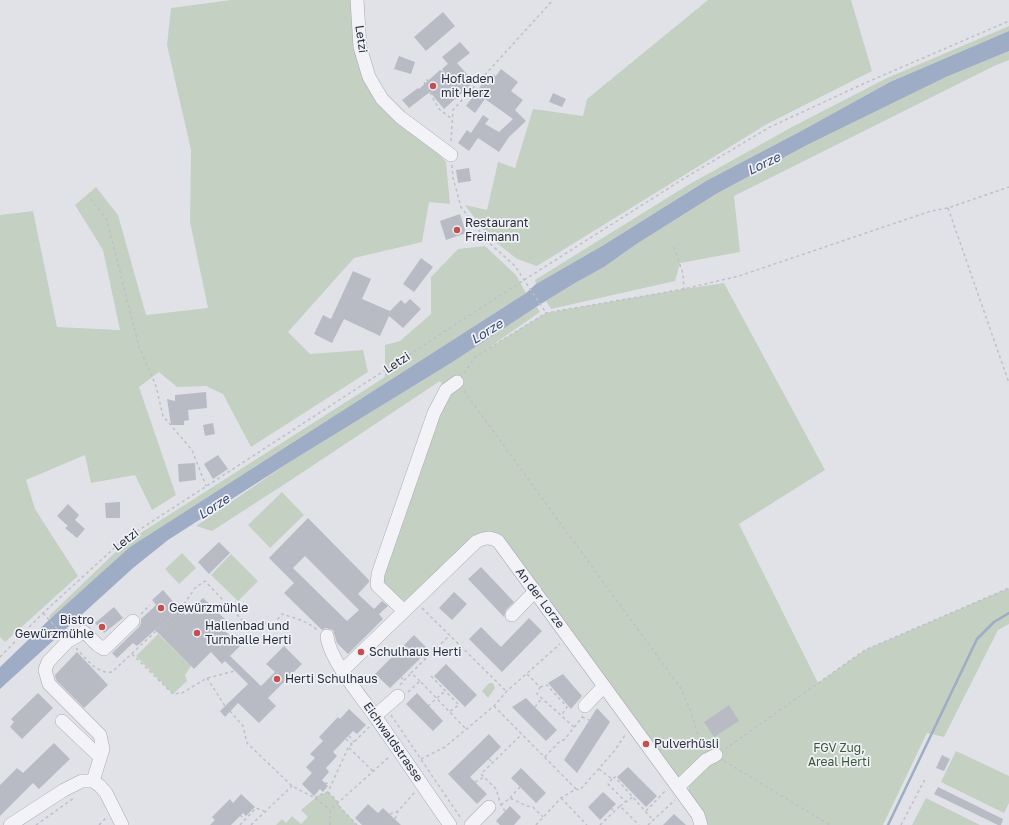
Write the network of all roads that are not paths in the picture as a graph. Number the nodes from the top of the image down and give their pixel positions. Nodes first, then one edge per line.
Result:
1 (357, 0) edge
2 (451, 155) road end
3 (457, 382) road end
4 (535, 591) junction
5 (404, 611) junction
6 (512, 616) dead end
7 (133, 622) dead end
8 (327, 638) road end
9 (342, 671) junction
10 (604, 686) junction
11 (403, 694) road end
12 (584, 711) road end
13 (62, 721) dead end
14 (375, 722) junction
15 (100, 757) junction
16 (711, 758) road end
17 (96, 783) junction
18 (678, 787) junction
19 (495, 806) road end
20 (453, 824) edge
21 (10, 825) edge
22 (122, 825) edge
23 (470, 825) edge
24 (701, 825) edge

1 - 2 street, Letzi
3 - 5 street
4 - 5 street, An der Lorze
4 - 6 street
4 - 10 street, An der Lorze
5 - 9 street, An der Lorze
7 - 15 street
8 - 9 street, Eichwaldstrasse
9 - 14 street, Eichwaldstrasse
10 - 12 street
10 - 18 street, An der Lorze
11 - 14 street
13 - 15 street
14 - 20 street, Eichwaldstrasse
15 - 17 street
16 - 18 street
17 - 21 street
17 - 22 street
18 - 24 street, An der Lorze
19 - 23 street

